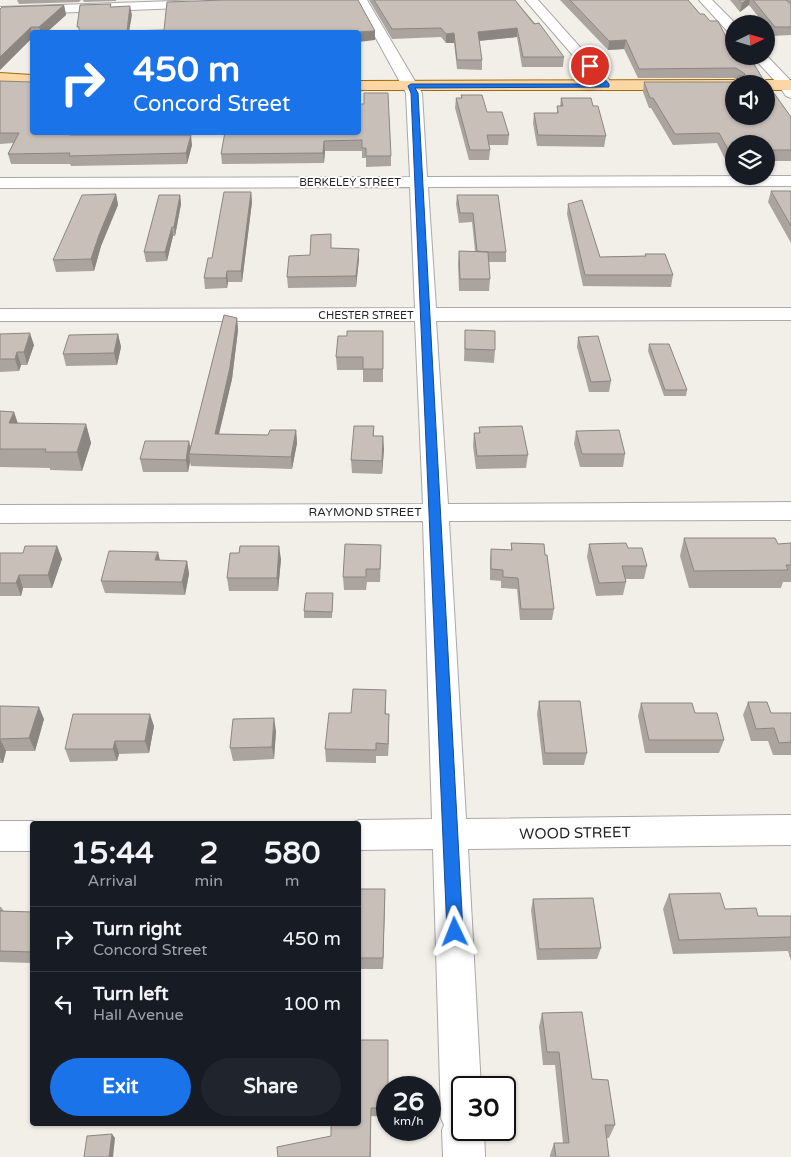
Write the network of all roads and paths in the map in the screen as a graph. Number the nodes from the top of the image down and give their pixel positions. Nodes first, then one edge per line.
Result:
1 (361, 0) edge
2 (531, 0) edge
3 (704, 0) edge
4 (138, 3) edge
5 (217, 4) edge
6 (68, 9) junction
7 (0, 11) edge
8 (725, 21) edge
9 (65, 25) dead end
10 (767, 65) edge
11 (0, 77) edge
12 (30, 79) edge
13 (725, 85) edge
14 (361, 86) edge
15 (411, 86) junction
16 (607, 86) junction
17 (775, 86) edge
18 (789, 88) edge
19 (791, 181) edge
20 (418, 182) junction
21 (0, 183) edge
22 (791, 314) edge
23 (0, 315) edge
24 (426, 315) junction
25 (791, 511) edge
26 (436, 512) junction
27 (0, 514) edge
28 (791, 830) edge
29 (361, 835) edge
30 (451, 835) junction
31 (0, 836) edge
32 (30, 836) edge
33 (460, 1076) edge
34 (463, 1141) edge
35 (464, 1157) edge

1 - 15 street
2 - 16 street
3 - 8 street
4 - 5 street
4 - 6 street
6 - 7 street
6 - 9 street
10 - 18 street
11 - 12 main road
13 - 16 main road
14 - 15 main road
15 - 16 main road
15 - 20 street
17 - 18 main road
19 - 20 street, BERKELEY STREET
20 - 21 street, BERKELEY STREET
20 - 24 street
22 - 24 street, CHESTER STREET
23 - 24 street, CHESTER STREET
24 - 26 street
25 - 26 street, RAYMOND STREET
26 - 27 street, RAYMOND STREET
26 - 30 street
28 - 30 street, WOOD STREET
29 - 30 street, WOOD STREET
30 - 33 street
31 - 32 street
34 - 35 street

